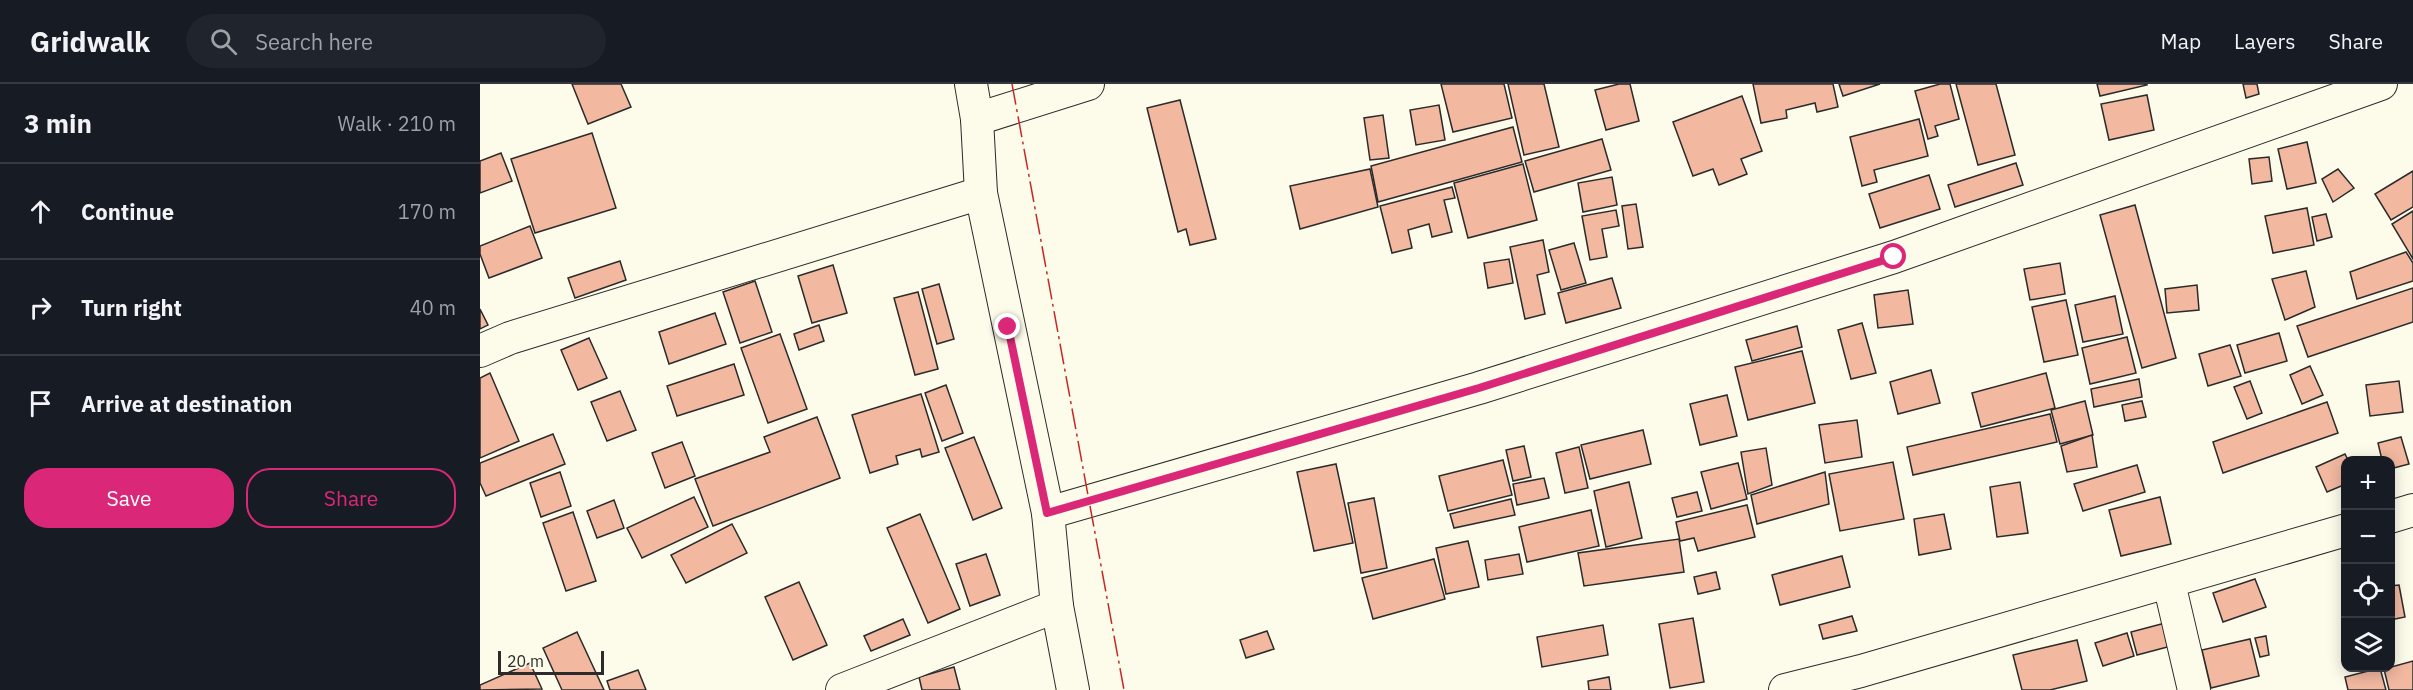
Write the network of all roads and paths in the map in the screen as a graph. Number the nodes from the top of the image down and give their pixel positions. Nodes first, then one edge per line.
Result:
1 (971, 84) edge
2 (1088, 84) edge
3 (2381, 84) edge
4 (977, 119) junction
5 (981, 193) junction
6 (480, 351) edge
7 (2413, 510) edge
8 (1047, 513) junction
9 (2395, 516) edge
10 (2341, 531) edge
11 (2169, 583) junction
12 (1057, 606) junction
13 (842, 690) edge
14 (1073, 690) edge
15 (1785, 690) edge
16 (2194, 690) edge

1 - 4 street
2 - 4 street
3 - 8 street
4 - 5 street
5 - 6 street
5 - 8 street
7 - 9 street
8 - 12 street
10 - 11 street
11 - 15 street
11 - 16 street
12 - 13 street
12 - 14 street

